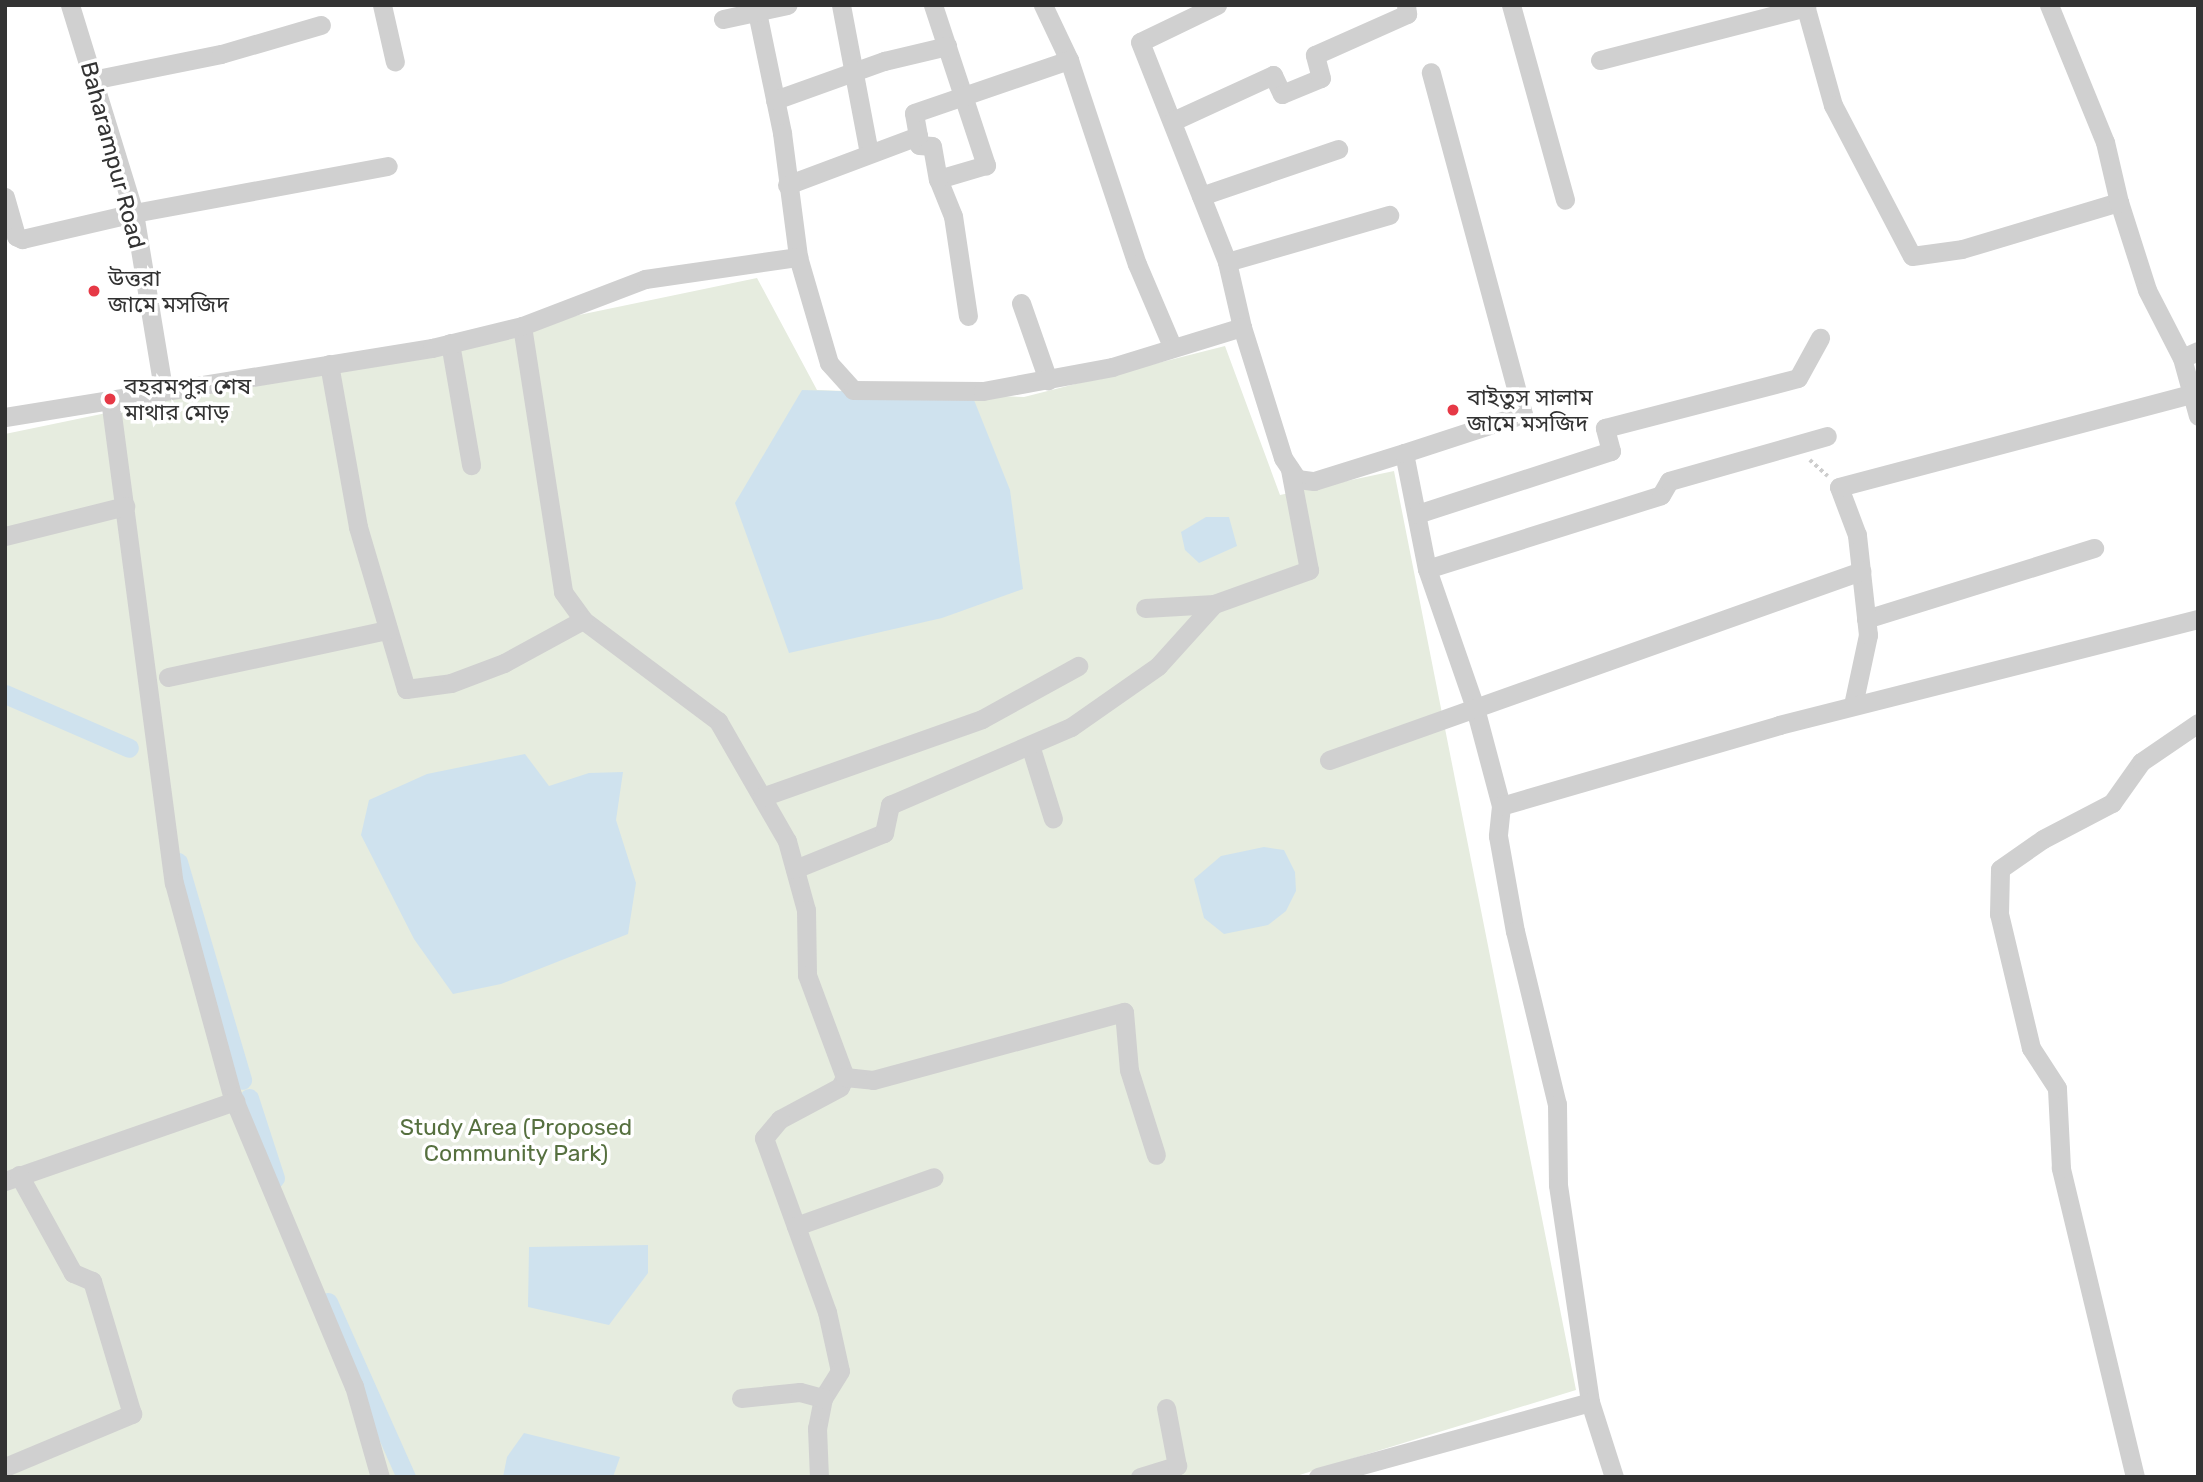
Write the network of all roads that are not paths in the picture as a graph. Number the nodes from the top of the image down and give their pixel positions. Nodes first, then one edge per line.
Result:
1 (70, 5) edge
2 (382, 5) edge
3 (787, 5) edge
4 (841, 5) edge
5 (933, 5) edge
6 (1043, 5) edge
7 (1217, 5) edge
8 (1406, 5) edge
9 (1511, 5) edge
10 (2049, 5) edge
11 (1806, 6) edge
12 (757, 12) junction
13 (723, 19) dead end
14 (321, 25) dead end
15 (947, 46) junction
16 (1069, 60) junction
17 (1600, 60) dead end
18 (396, 62) dead end
19 (855, 72) junction
20 (1431, 72) dead end
21 (92, 80) junction
22 (965, 99) junction
23 (775, 100) junction
24 (1173, 121) junction
25 (918, 136) junction
26 (1338, 149) dead end
27 (869, 153) junction
28 (388, 166) dead end
29 (938, 179) junction
30 (787, 185) junction
31 (5, 197) edge
32 (1201, 197) junction
33 (1565, 200) dead end
34 (2119, 202) junction
35 (134, 213) junction
36 (1390, 215) dead end
37 (798, 257) junction
38 (1227, 262) junction
39 (1021, 303) dead end
40 (968, 317) dead end
41 (522, 326) junction
42 (1242, 327) junction
43 (1820, 338) dead end
44 (450, 343) junction
45 (1172, 346) junction
46 (2190, 355) edge
47 (329, 364) junction
48 (1048, 380) junction
49 (163, 389) junction
50 (2190, 394) junction
51 (110, 399) junction
52 (2198, 416) edge
53 (5, 417) edge
54 (1826, 436) dead end
55 (1404, 453) junction
56 (471, 465) dead end
57 (1290, 469) junction
58 (125, 506) junction
59 (1417, 514) junction
60 (5, 536) edge
61 (2094, 548) dead end
62 (1427, 569) junction
63 (1861, 571) junction
64 (1214, 604) junction
65 (1145, 608) dead end
66 (1866, 619) junction
67 (2198, 619) edge
68 (583, 620) junction
69 (388, 630) junction
70 (1078, 666) dead end
71 (168, 677) dead end
72 (1853, 705) junction
73 (1475, 708) junction
74 (2198, 723) edge
75 (1030, 745) junction
76 (1329, 760) dead end
77 (762, 797) junction
78 (1501, 806) junction
79 (1053, 819) dead end
80 (795, 869) junction
81 (845, 1077) junction
82 (235, 1101) junction
83 (1156, 1155) dead end
84 (934, 1177) dead end
85 (12, 1178) edge
86 (796, 1226) junction
87 (741, 1398) dead end
88 (823, 1398) junction
89 (1590, 1402) junction
90 (1166, 1408) dead end
91 (5, 1467) edge
92 (380, 1477) edge
93 (819, 1477) edge
94 (1140, 1477) edge
95 (1318, 1477) edge
96 (1614, 1477) edge
97 (2135, 1477) edge

1 - 21 street, Baharampur Road
2 - 18 street
3 - 12 street
4 - 19 street
5 - 15 street
6 - 16 street
7 - 24 street
8 - 24 street
9 - 33 street
10 - 34 street
11 - 17 street
11 - 34 street
12 - 13 street
12 - 23 street
14 - 21 street
15 - 19 street
15 - 22 street
16 - 22 street
16 - 45 street
19 - 23 street
19 - 27 street
20 - 55 street
21 - 35 street, Baharampur Road
22 - 25 street
22 - 29 street
23 - 30 street
24 - 32 street
25 - 27 street
25 - 29 street
26 - 32 street
27 - 30 street
28 - 35 street
29 - 40 street
30 - 37 street
31 - 35 street
32 - 38 street
34 - 46 street
35 - 49 street, Baharampur Road
36 - 38 street
37 - 41 street
37 - 48 street
38 - 42 street
39 - 48 street
41 - 44 street
41 - 68 street
42 - 45 street
42 - 57 street
43 - 59 street
44 - 47 street
44 - 56 street
45 - 48 street
46 - 50 street
47 - 49 street
47 - 69 street
49 - 51 street
50 - 52 street
50 - 63 street
51 - 53 street
51 - 58 street
54 - 62 street
55 - 57 street
55 - 59 street
57 - 64 street
58 - 60 street
58 - 82 street
59 - 62 street
61 - 66 street
62 - 73 street
63 - 66 street
63 - 73 street
64 - 65 street
64 - 75 street
66 - 72 street
67 - 72 street
68 - 69 street
68 - 77 street
69 - 71 street
70 - 77 street
72 - 78 street
73 - 76 street
73 - 78 street
74 - 97 street
75 - 79 street
75 - 80 street
77 - 80 street
78 - 89 street
80 - 81 street
81 - 83 street
81 - 86 street
82 - 85 street
82 - 92 street
84 - 86 street
85 - 91 street
86 - 88 street
87 - 88 street
88 - 93 street
89 - 95 street
89 - 96 street
90 - 94 street

